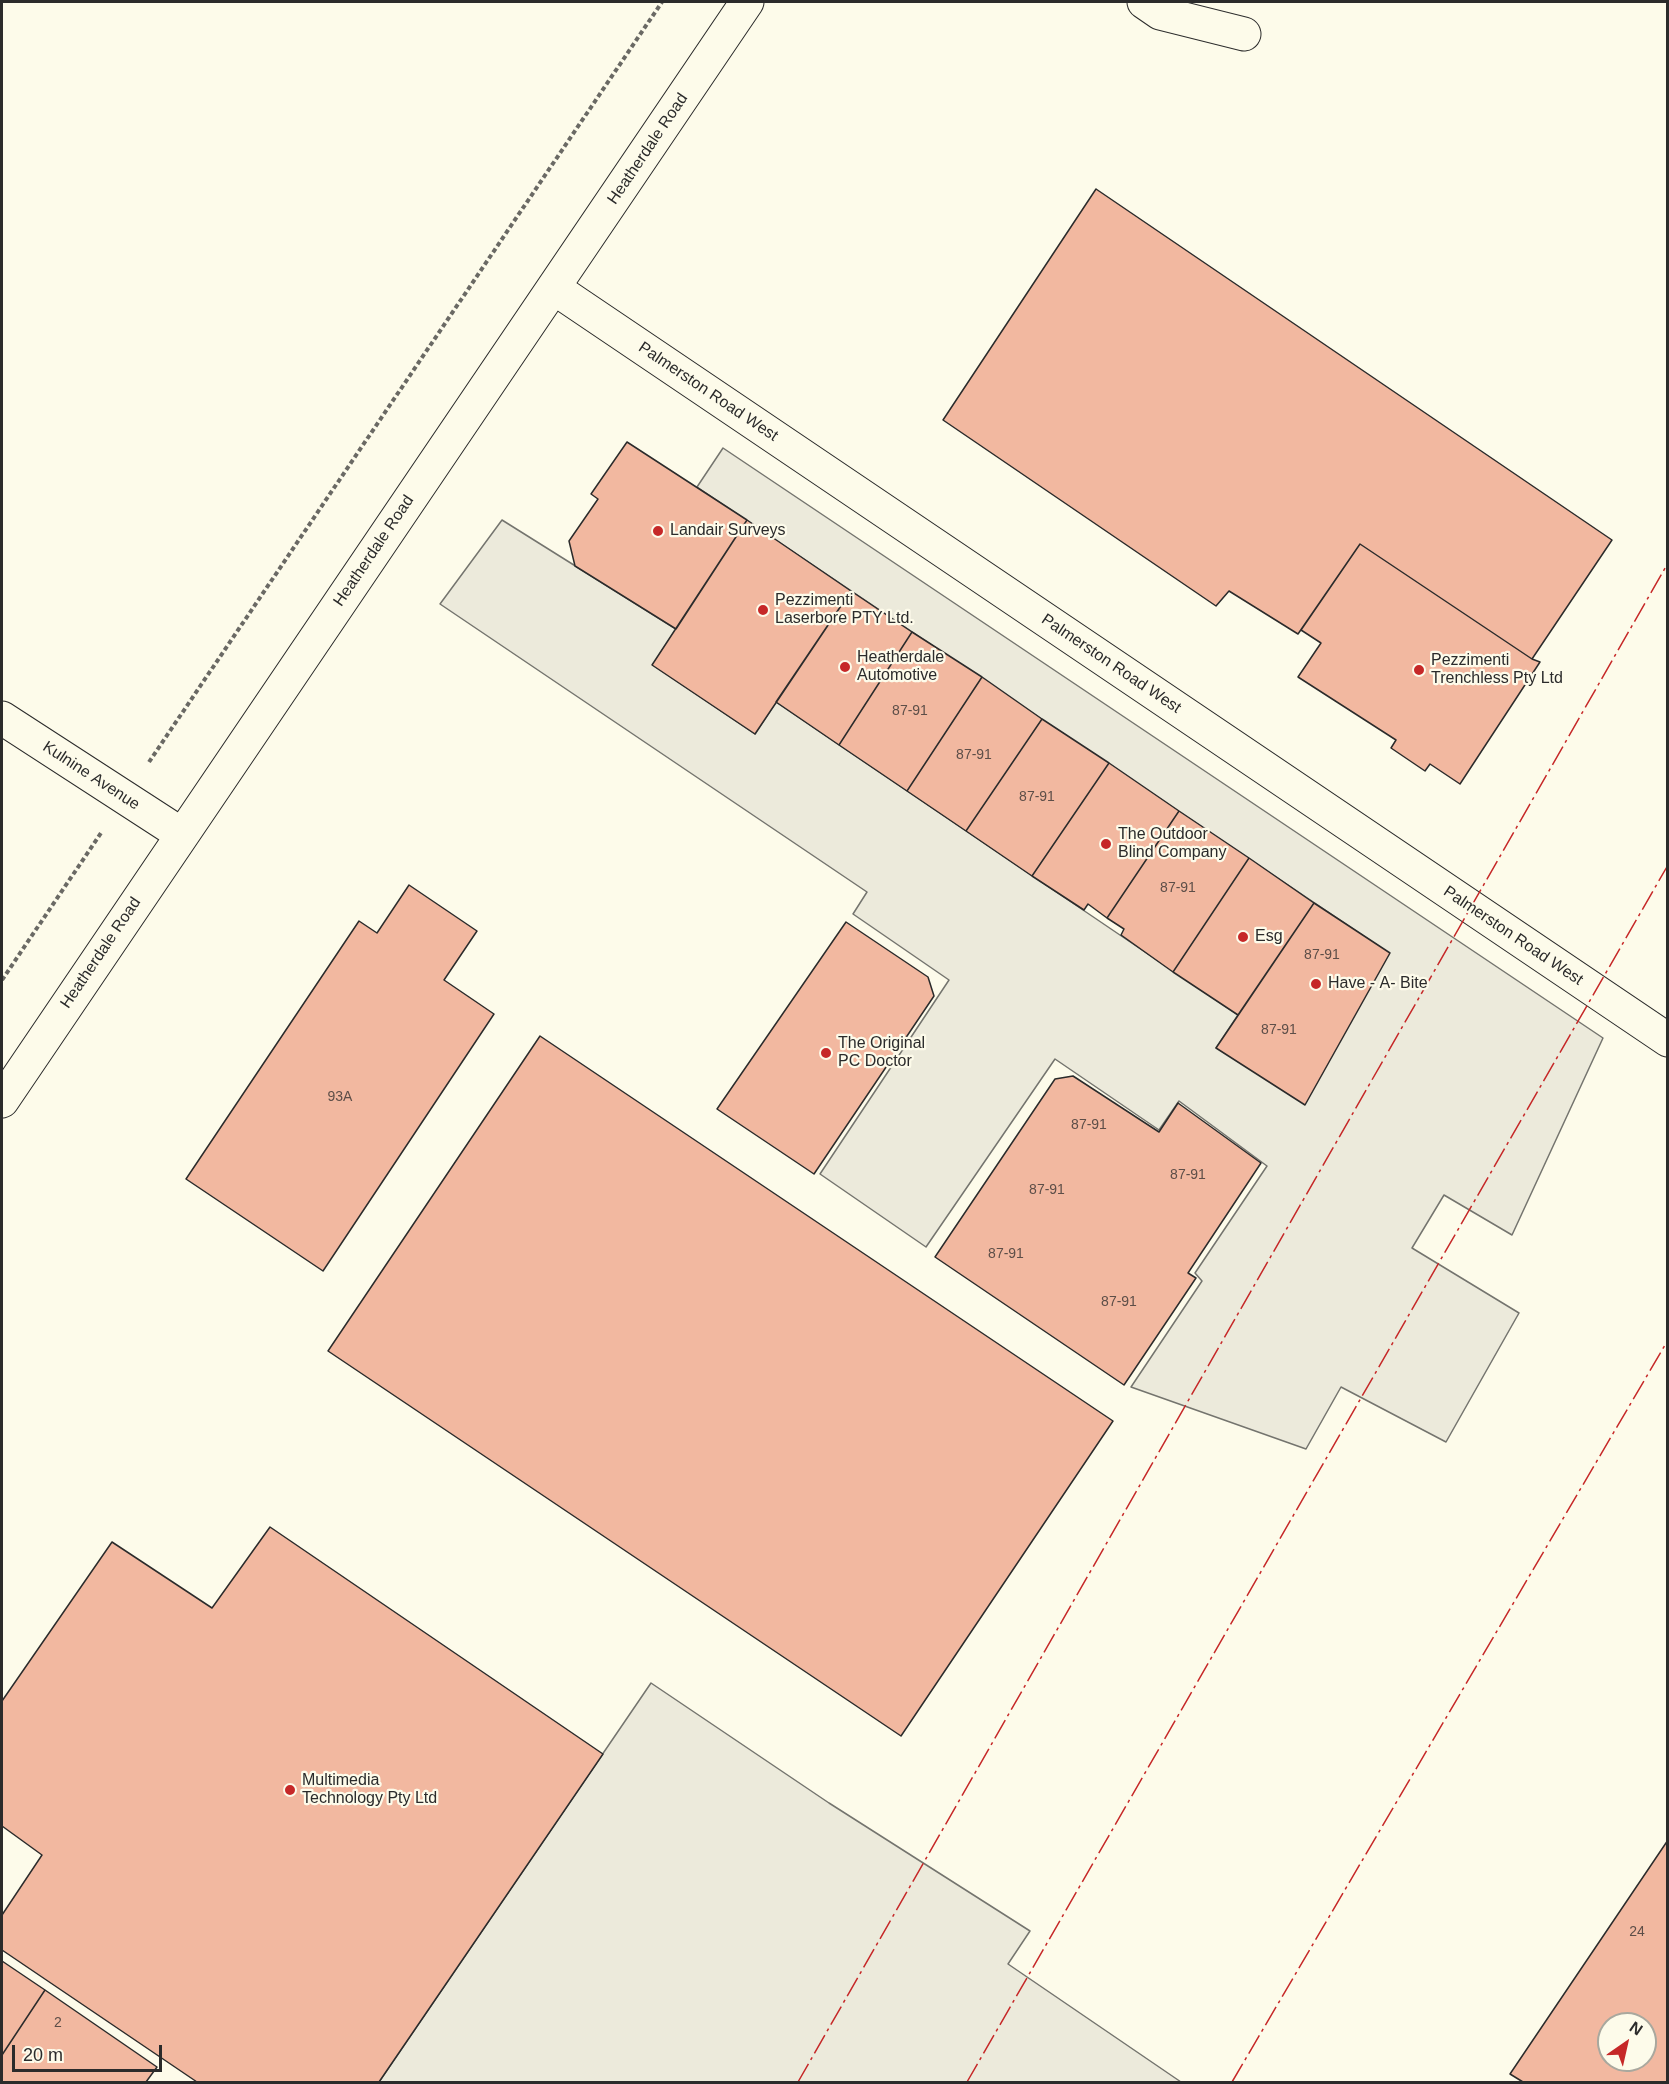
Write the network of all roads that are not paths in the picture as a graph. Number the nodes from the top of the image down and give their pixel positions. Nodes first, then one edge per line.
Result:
1 (747, 2) edge
2 (1144, 2) edge
3 (1244, 34) dead end
4 (554, 288) junction
5 (2, 718) edge
6 (181, 834) junction
7 (1668, 1040) edge
8 (2, 1101) edge

1 - 4 street, Heatherdale Road
2 - 3 street
4 - 6 street, Heatherdale Road
4 - 7 street, Palmerston Road West
5 - 6 street, Kulnine Avenue
6 - 8 street, Heatherdale Road

